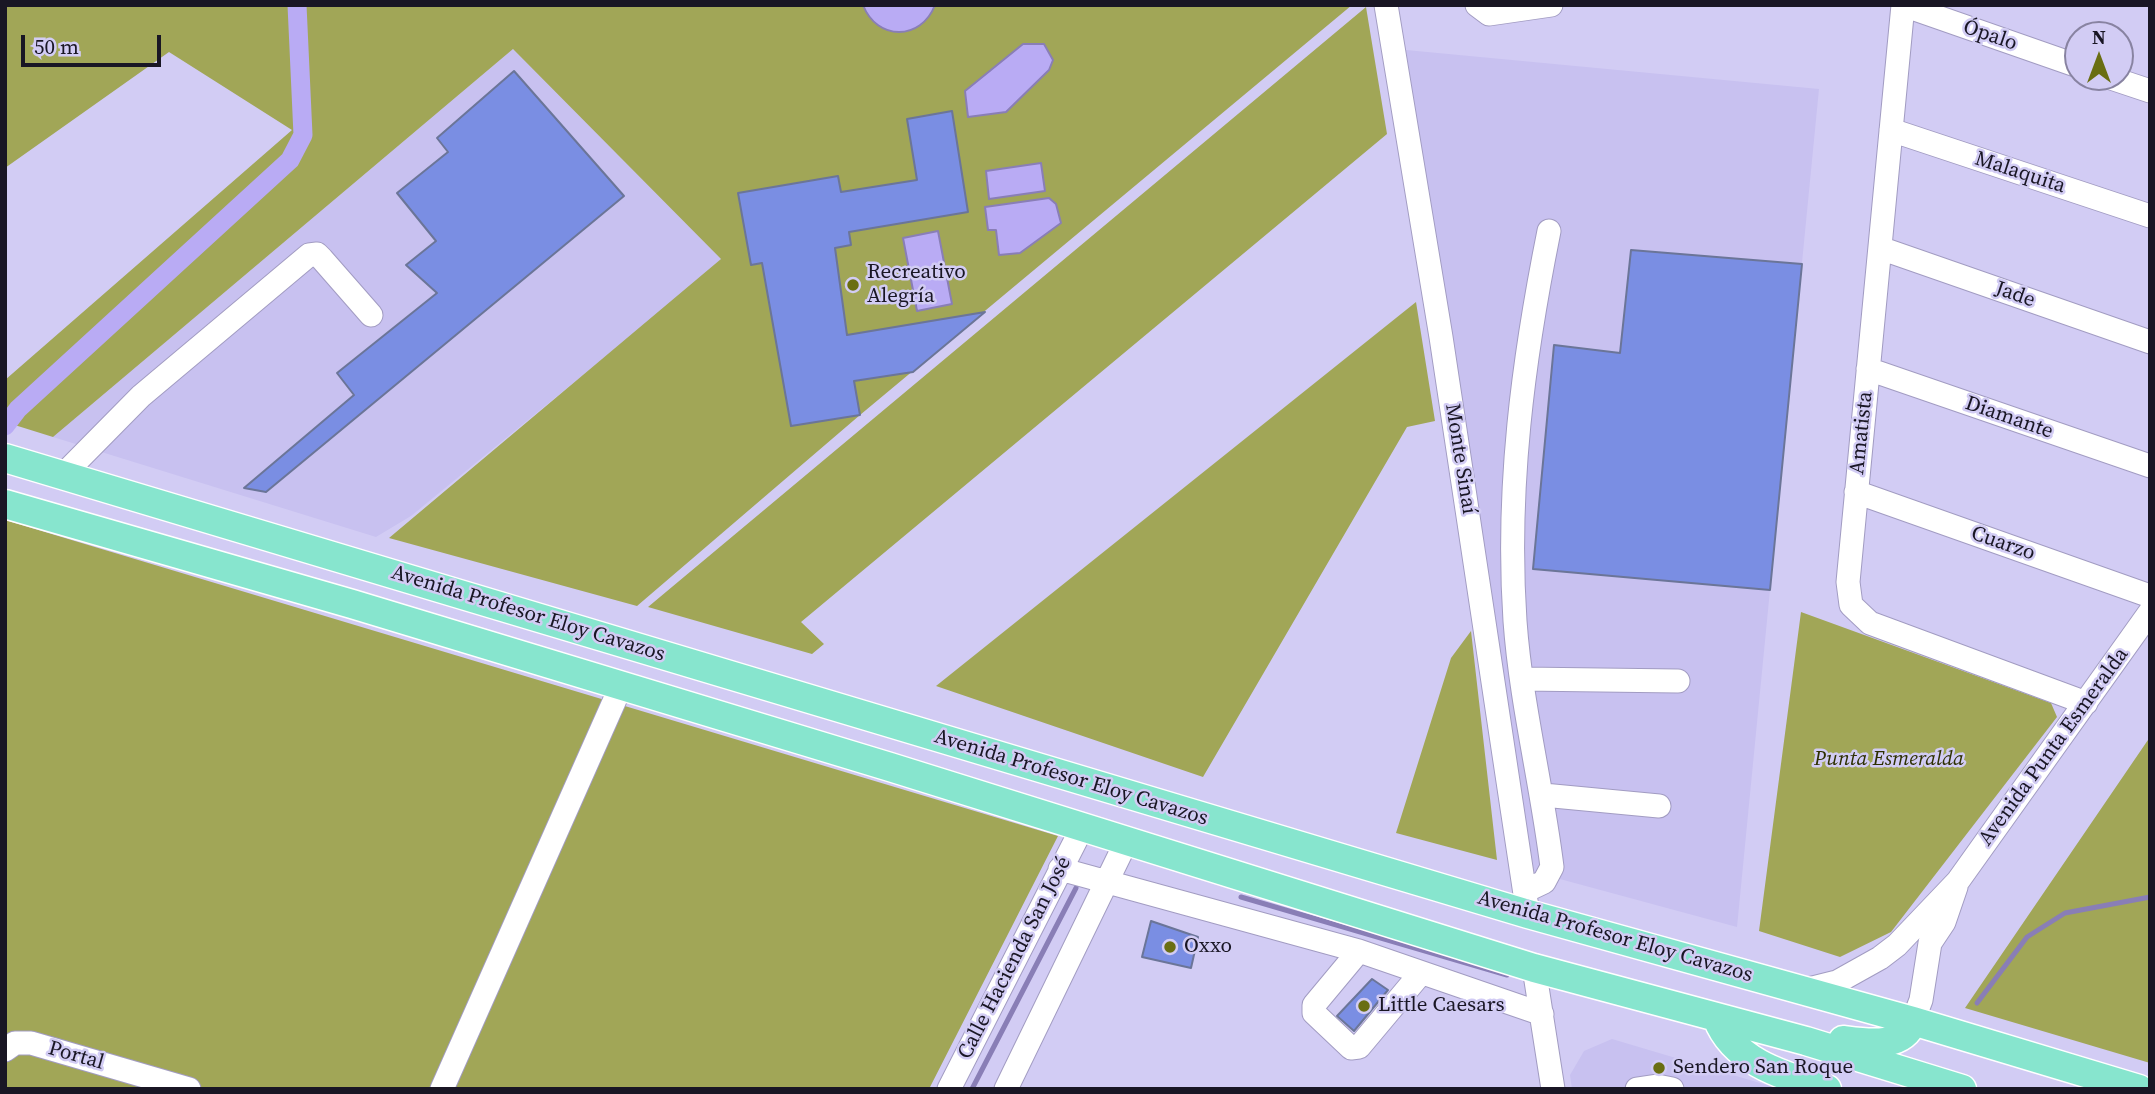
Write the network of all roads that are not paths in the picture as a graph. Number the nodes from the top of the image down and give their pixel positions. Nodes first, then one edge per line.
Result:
1 (1386, 5) edge
2 (1477, 5) edge
3 (1551, 5) edge
4 (1903, 5) edge
5 (2064, 61) edge
6 (1891, 130) junction
7 (2150, 216) edge
8 (1549, 231) dead end
9 (1880, 248) junction
10 (371, 315) dead end
11 (2150, 342) edge
12 (1868, 369) junction
13 (5, 458) edge
14 (2150, 466) edge
15 (63, 475) junction
16 (1856, 492) junction
17 (5, 504) edge
18 (425, 583) junction
19 (2150, 596) edge
20 (352, 604) junction
21 (520, 612) junction
22 (2150, 612) edge
23 (448, 634) junction
24 (1522, 679) junction
25 (1678, 681) dead end
26 (621, 686) junction
27 (2086, 703) junction
28 (1543, 795) junction
29 (1659, 806) dead end
30 (1082, 828) junction
31 (1126, 842) junction
32 (1060, 869) junction
33 (1958, 881) junction
34 (1107, 883) junction
35 (1526, 903) junction
36 (1359, 951) junction
37 (1534, 968) junction
38 (1421, 973) junction
39 (1805, 990) junction
40 (1542, 1014) junction
41 (1717, 1018) junction
42 (1913, 1021) junction
43 (1806, 1041) junction
44 (5, 1049) edge
45 (189, 1089) edge
46 (442, 1089) edge
47 (949, 1089) edge
48 (1006, 1089) edge
49 (1553, 1089) edge
50 (1637, 1089) edge
51 (1672, 1089) edge
52 (1827, 1089) edge
53 (1962, 1089) edge
54 (2139, 1089) edge

1 - 35 street, Monte Sinaí
2 - 3 street
4 - 5 street, Ópalo
4 - 6 street, Amatista
6 - 7 street, Malaquita
6 - 9 street, Amatista
8 - 24 street
9 - 11 street, Jade
9 - 12 street, Amatista
10 - 15 street
12 - 14 street, Diamante
12 - 16 street, Amatista
13 - 15 main road, Avenida Profesor Eloy Cavazos
15 - 18 main road, Avenida Profesor Eloy Cavazos
16 - 19 street, Cuarzo
16 - 27 street, Amatista
17 - 20 main road, Avenida Profesor Eloy Cavazos
18 - 20 main road
18 - 21 main road, Avenida Profesor Eloy Cavazos
20 - 23 main road, Avenida Profesor Eloy Cavazos
21 - 23 main road
21 - 35 main road, Avenida Profesor Eloy Cavazos
22 - 27 street, Avenida Punta Esmeralda
23 - 26 main road, Avenida Profesor Eloy Cavazos
24 - 25 street
24 - 28 street
26 - 30 main road, Avenida Profesor Eloy Cavazos
26 - 46 street
27 - 33 street, Avenida Punta Esmeralda
28 - 29 street
28 - 35 street
30 - 31 main road, Avenida Profesor Eloy Cavazos
30 - 32 street, Calle Hacienda San José
31 - 34 street
31 - 37 main road, Avenida Profesor Eloy Cavazos
32 - 34 street
32 - 47 street, Calle Hacienda San José
33 - 39 street, Avenida Punta Esmeralda
33 - 42 street, Avenida Punta Esmeralda
34 - 36 street
34 - 48 street
35 - 39 main road, Avenida Profesor Eloy Cavazos
36 - 38 street
36 - 38 street
37 - 40 street
37 - 41 main road, Avenida Profesor Eloy Cavazos
38 - 40 street
39 - 42 main road, Avenida Profesor Eloy Cavazos
40 - 49 street
41 - 43 main road, Avenida Profesor Eloy Cavazos
41 - 52 main road
42 - 43 main road
42 - 54 main road, Avenida Profesor Eloy Cavazos
43 - 53 main road, Avenida Profesor Eloy Cavazos
44 - 45 street, Portal
50 - 51 street

